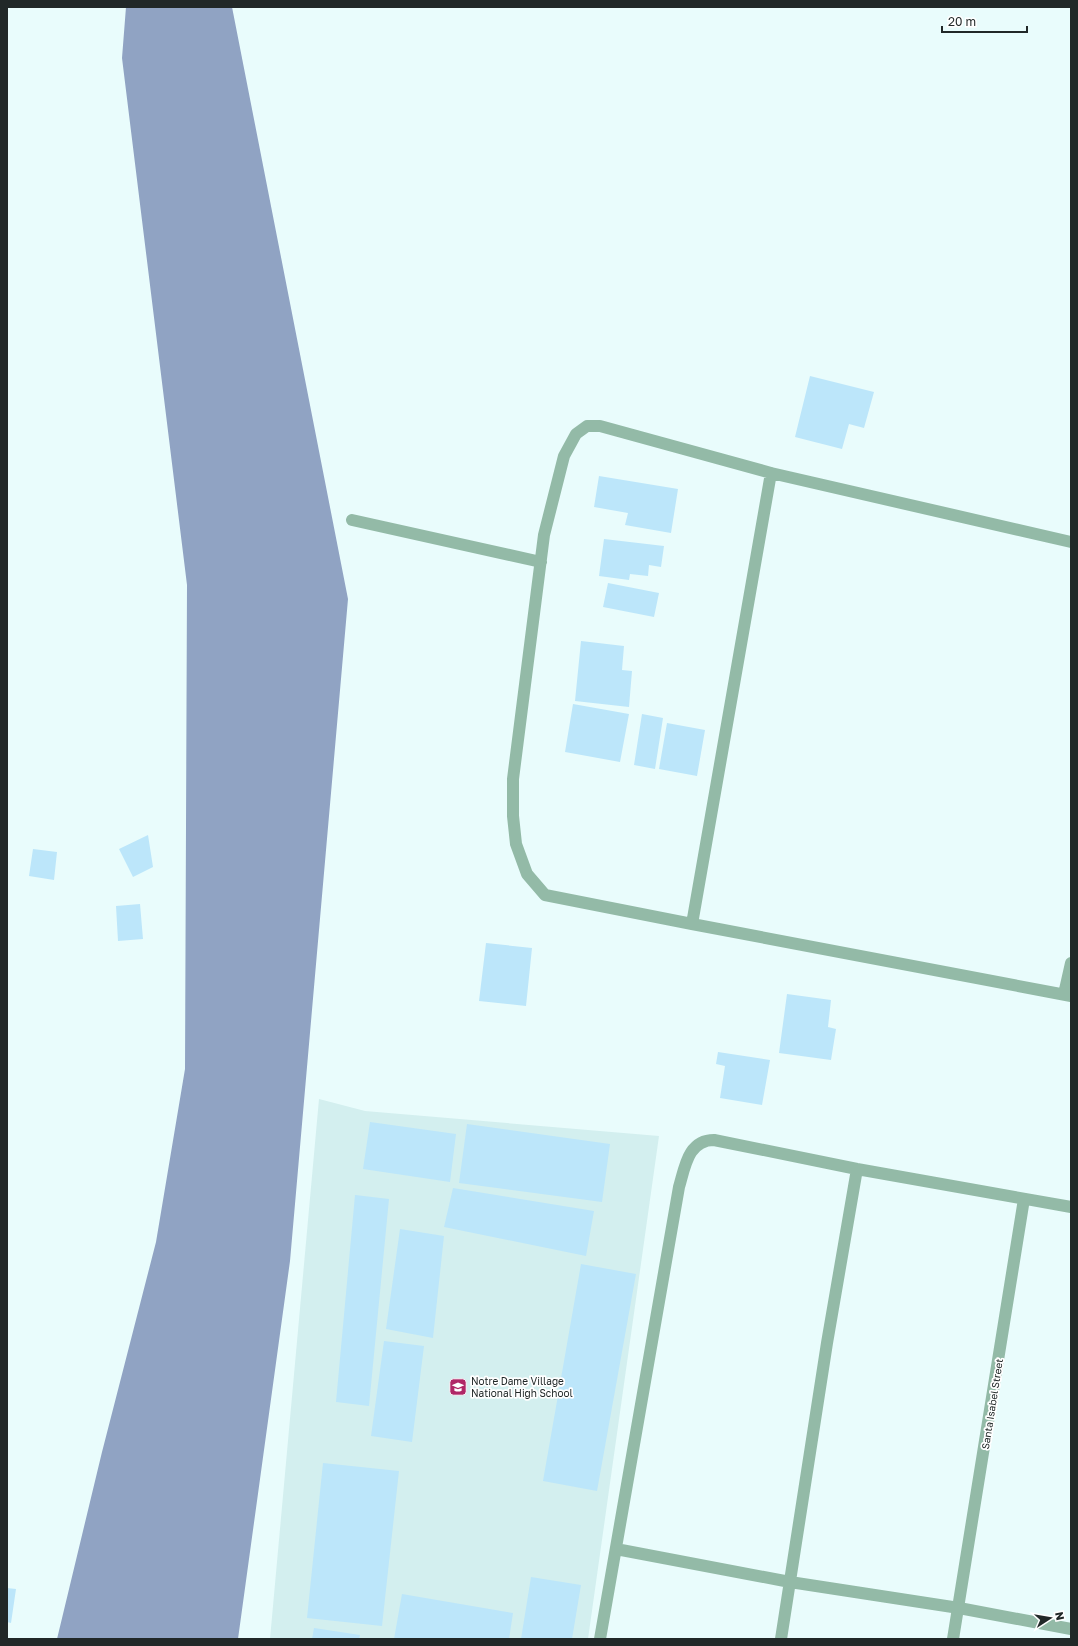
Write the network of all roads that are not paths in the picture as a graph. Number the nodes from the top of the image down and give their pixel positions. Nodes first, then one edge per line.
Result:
1 (771, 473) junction
2 (352, 520) dead end
3 (1071, 542) edge
4 (541, 562) junction
5 (692, 924) junction
6 (1071, 963) edge
7 (1068, 995) edge
8 (857, 1169) junction
9 (1024, 1199) junction
10 (1071, 1207) edge
11 (616, 1549) junction
12 (790, 1582) junction
13 (959, 1608) junction
14 (1071, 1629) edge
15 (600, 1639) edge
16 (781, 1639) edge
17 (953, 1639) edge

1 - 3 street
1 - 4 street
1 - 5 street
2 - 4 street
4 - 5 street
5 - 7 street
6 - 7 street
8 - 9 street
8 - 11 street
8 - 12 street
9 - 10 street
9 - 13 street, Santa Isabel Street
11 - 12 street
11 - 15 street
12 - 13 street
12 - 16 street
13 - 14 street
13 - 17 street, Santa Isabel Street

